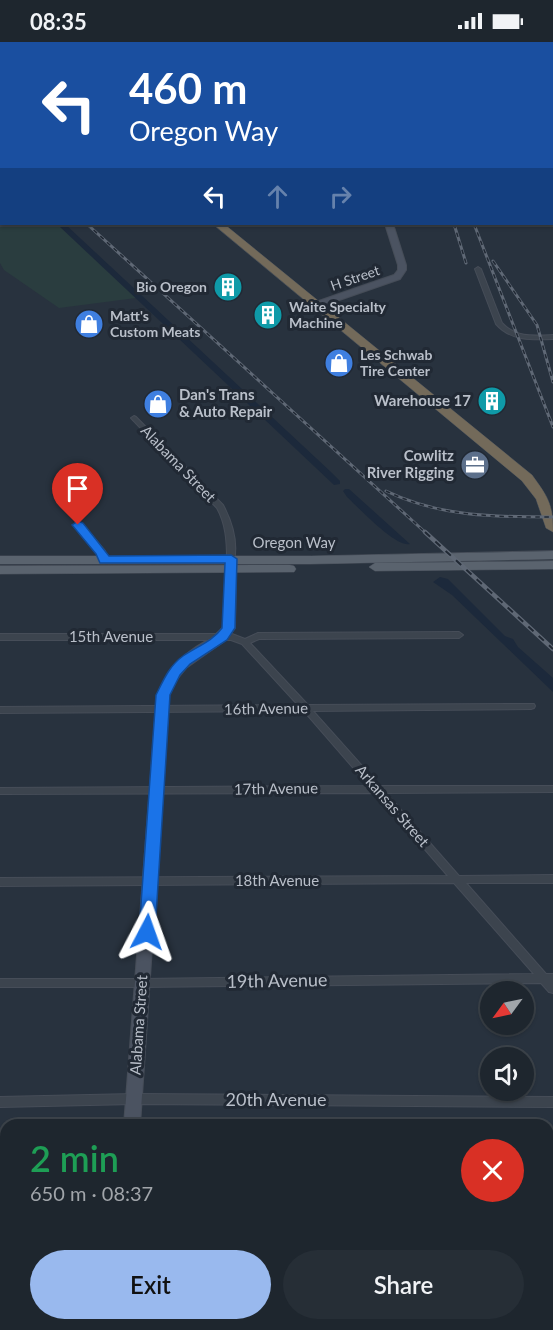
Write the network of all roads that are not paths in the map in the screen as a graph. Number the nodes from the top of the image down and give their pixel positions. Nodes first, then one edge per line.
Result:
1 (219, 225) edge
2 (389, 225) edge
3 (478, 269) dead end
4 (316, 305) junction
5 (553, 337) edge
6 (134, 418) dead end
7 (78, 525) dead end
8 (553, 528) edge
9 (553, 555) edge
10 (0, 560) edge
11 (104, 560) junction
12 (231, 564) junction
13 (553, 565) edge
14 (0, 570) edge
15 (459, 635) dead end
16 (0, 637) edge
17 (223, 637) junction
18 (245, 642) junction
19 (531, 706) dead end
20 (306, 708) junction
21 (0, 710) edge
22 (163, 710) junction
23 (377, 788) junction
24 (553, 789) edge
25 (157, 790) junction
26 (0, 791) edge
27 (457, 879) junction
28 (553, 879) edge
29 (150, 881) junction
30 (0, 882) edge
31 (548, 978) edge
32 (0, 983) edge
33 (142, 983) junction
34 (553, 989) edge
35 (134, 1099) junction
36 (0, 1102) edge
37 (553, 1102) edge
38 (132, 1119) edge

1 - 4 highway
2 - 4 street, H Street
3 - 5 street
4 - 8 highway
6 - 12 street, Alabama Street
7 - 11 street
9 - 12 main road, Oregon Way
10 - 11 main road, Oregon Way
11 - 12 main road, Oregon Way
12 - 13 main road, Oregon Way
12 - 14 main road, Oregon Way
12 - 17 street, Alabama Street
15 - 18 street
16 - 17 street, 15th Avenue
17 - 18 street
17 - 22 street, Alabama Street
18 - 20 street, Arkansas Street
19 - 20 street, 16th Avenue
20 - 22 street, 16th Avenue
20 - 23 street, Arkansas Street
21 - 22 street, 16th Avenue
22 - 25 street, Alabama Street
23 - 24 street, 17th Avenue
23 - 25 street, 17th Avenue
23 - 27 street, Arkansas Street
25 - 26 street, 17th Avenue
25 - 29 street, Alabama Street
27 - 28 street, 18th Avenue
27 - 29 street, 18th Avenue
27 - 31 street, Arkansas Street
29 - 30 street, 18th Avenue
29 - 33 street, Alabama Street
31 - 33 street, 19th Avenue
31 - 34 street, Arkansas Street
32 - 33 street, 19th Avenue
33 - 35 street, Alabama Street
35 - 36 street, 20th Avenue
35 - 37 street, 20th Avenue
35 - 38 street, Alabama Street

